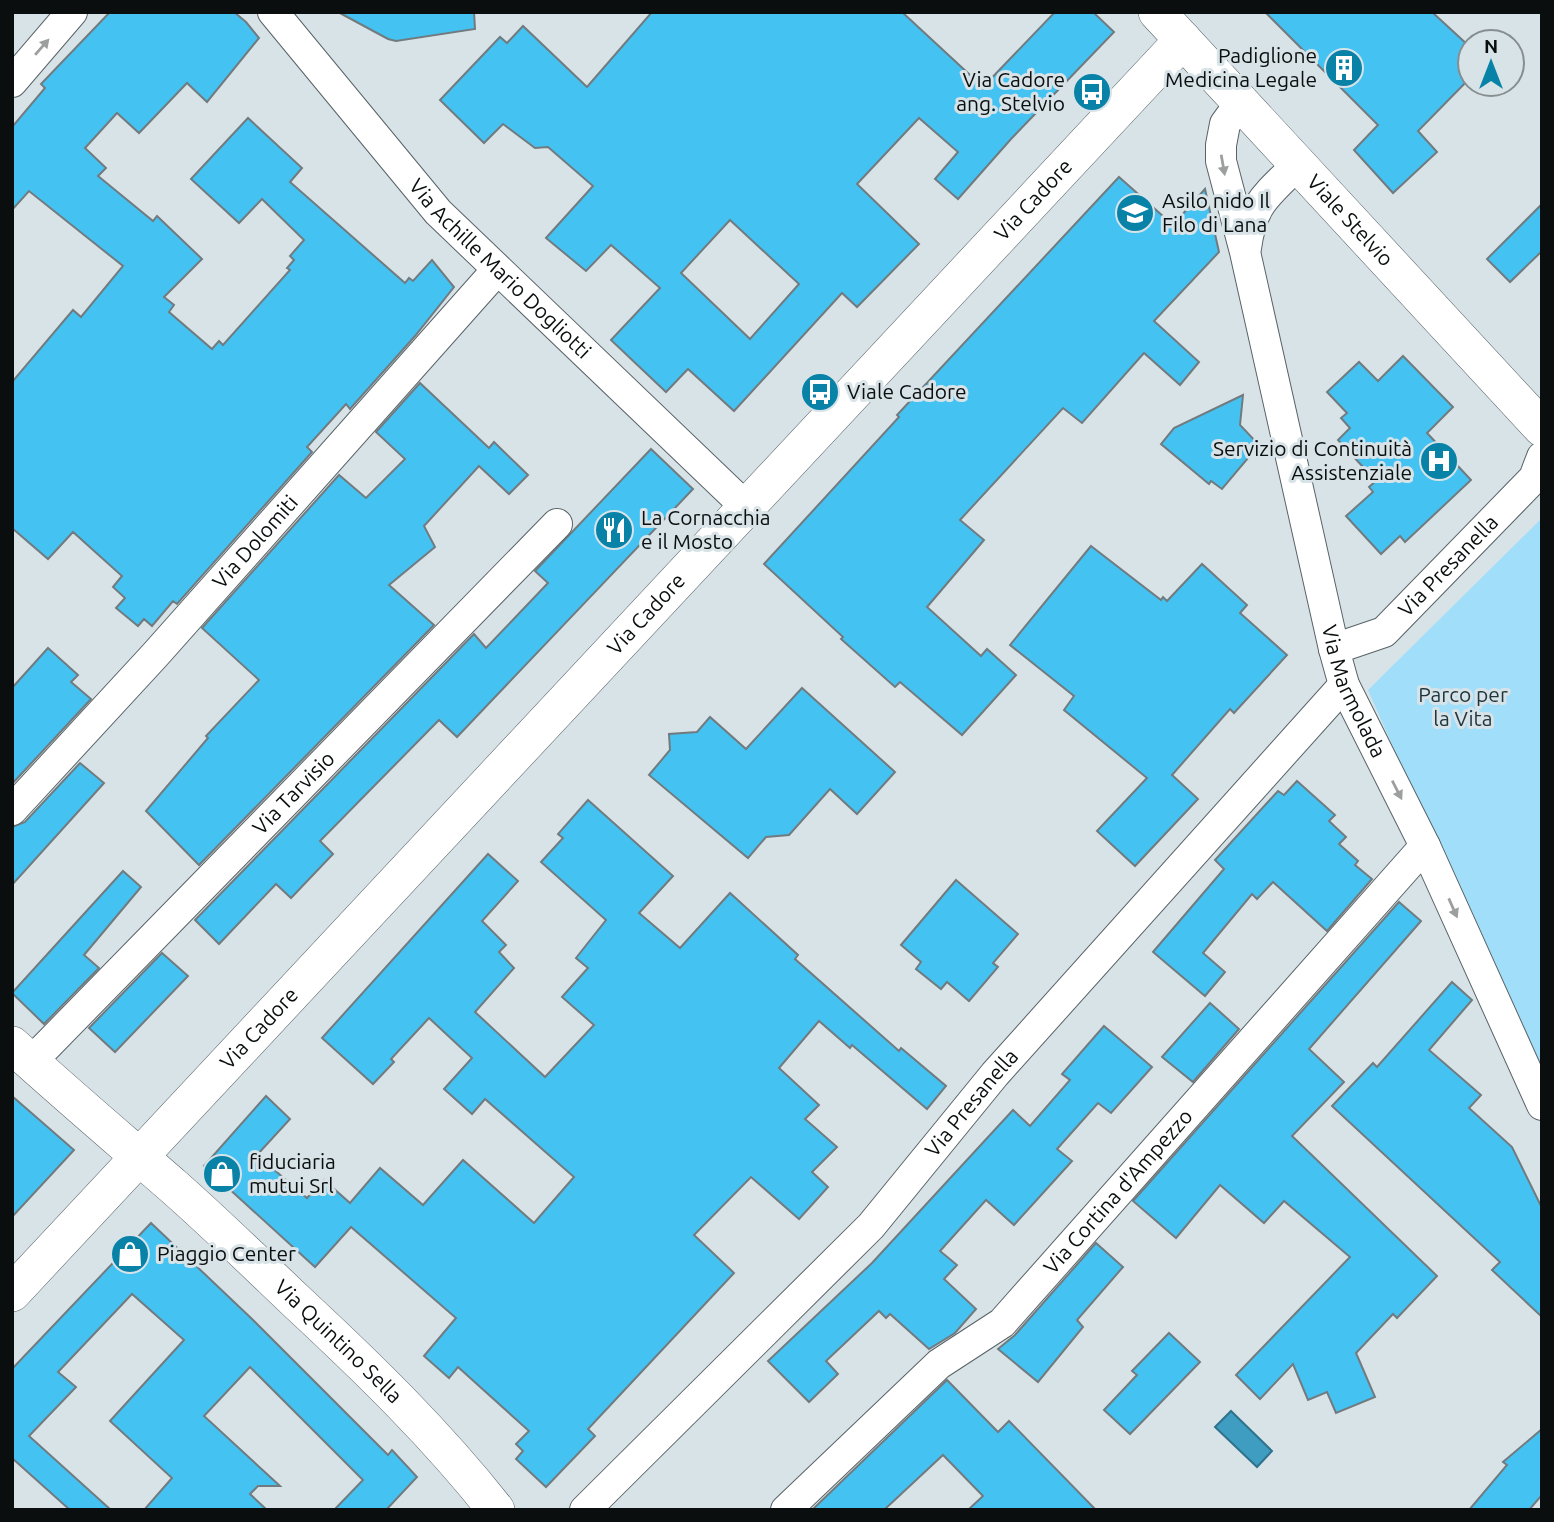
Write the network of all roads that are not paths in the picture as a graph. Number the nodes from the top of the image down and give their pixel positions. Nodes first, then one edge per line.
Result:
1 (72, 12) edge
2 (273, 12) edge
3 (1157, 12) edge
4 (1183, 40) junction
5 (12, 82) edge
6 (1241, 102) junction
7 (1298, 164) junction
8 (1245, 252) junction
9 (497, 270) junction
10 (1542, 428) edge
11 (1542, 457) edge
12 (746, 507) junction
13 (557, 524) dead end
14 (1334, 649) junction
15 (1344, 685) junction
16 (12, 810) edge
17 (1426, 846) junction
18 (22, 1054) edge
19 (1542, 1105) edge
20 (139, 1158) junction
21 (12, 1293) edge
22 (496, 1510) edge
23 (585, 1510) edge
24 (786, 1510) edge

5 -> 1 street
2 - 9 street, Via Achille Mario Dogliotti
3 - 4 street, Viale Stelvio
4 - 6 street, Viale Stelvio
4 - 12 street, Via Cadore
6 - 7 street, Viale Stelvio
6 -> 8 street, Via Marmolada
7 - 8 street, Via Marmolada
7 - 10 street, Viale Stelvio
8 - 14 street, Via Marmolada
9 - 12 street, Via Achille Mario Dogliotti
9 - 16 street, Via Dolomiti
11 - 14 street, Via Presanella
12 - 20 street, Via Cadore
13 - 18 street, Via Tarvisio
14 - 15 street, Via Marmolada
15 -> 17 street, Via Marmolada
15 - 23 street, Via Presanella
17 -> 19 street, Via Marmolada
17 - 24 street, Via Cortina d'Ampezzo
18 - 20 street, Via Quintino Sella
20 - 21 street, Via Cadore
20 - 22 street, Via Quintino Sella

